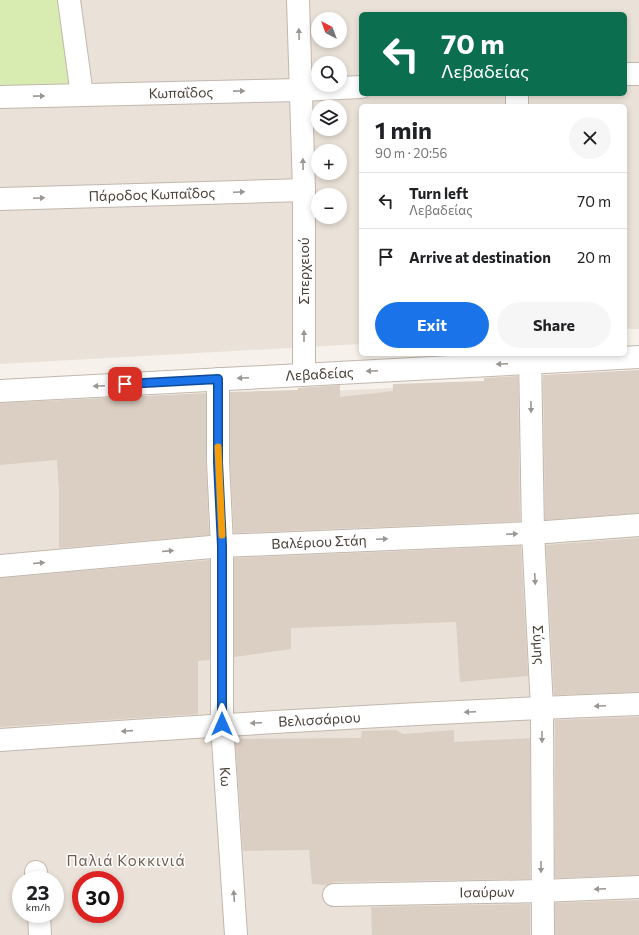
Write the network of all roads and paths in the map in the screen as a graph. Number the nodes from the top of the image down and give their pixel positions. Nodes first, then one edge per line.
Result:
1 (69, 0) edge
2 (298, 0) edge
3 (627, 74) edge
4 (639, 74) edge
5 (359, 86) edge
6 (301, 90) junction
7 (82, 95) junction
8 (0, 97) edge
9 (304, 190) junction
10 (0, 199) edge
11 (639, 357) edge
12 (530, 358) edge
13 (304, 375) junction
14 (218, 379) junction
15 (0, 391) edge
16 (639, 525) edge
17 (533, 533) junction
18 (222, 546) junction
19 (0, 566) edge
20 (639, 704) edge
21 (542, 708) junction
22 (222, 724) junction
23 (0, 740) edge
24 (639, 888) edge
25 (541, 891) junction
26 (334, 895) dead end
27 (39, 923) edge
28 (40, 935) edge
29 (236, 935) edge
30 (542, 935) edge

1 - 7 street
6 -> 2 street, Σπερχειού
3 - 4 street
5 - 6 street, Κωπαΐδος
7 -> 6 street, Κωπαΐδος
9 -> 6 street, Σπερχειού
8 -> 7 street, Κωπαΐδος
10 -> 9 street, Πάροδος Κωπαΐδος
13 -> 9 street, Σπερχειού
11 - 12 street, Λεβαδείας
12 -> 13 street, Λεβαδείας
12 -> 17 street, Σύμης
13 -> 14 street, Λεβαδείας
14 -> 15 street, Λεβαδείας
14 - 18 street, Κω
16 - 17 street, Βαλέριου Στάη
18 -> 17 street, Βαλέριου Στάη
17 -> 21 street, Σύμης
19 -> 18 street, Βαλέριου Στάη
18 - 22 street, Κω
20 -> 21 street, Βελισσάριου
21 -> 22 street, Βελισσάριου
21 -> 25 street, Σύμης
22 -> 23 street, Βελισσάριου
29 -> 22 street, Κω
24 -> 25 street, Ισαύρων
25 - 26 street, Ισαύρων
25 - 30 street, Σύμης
27 - 28 street

